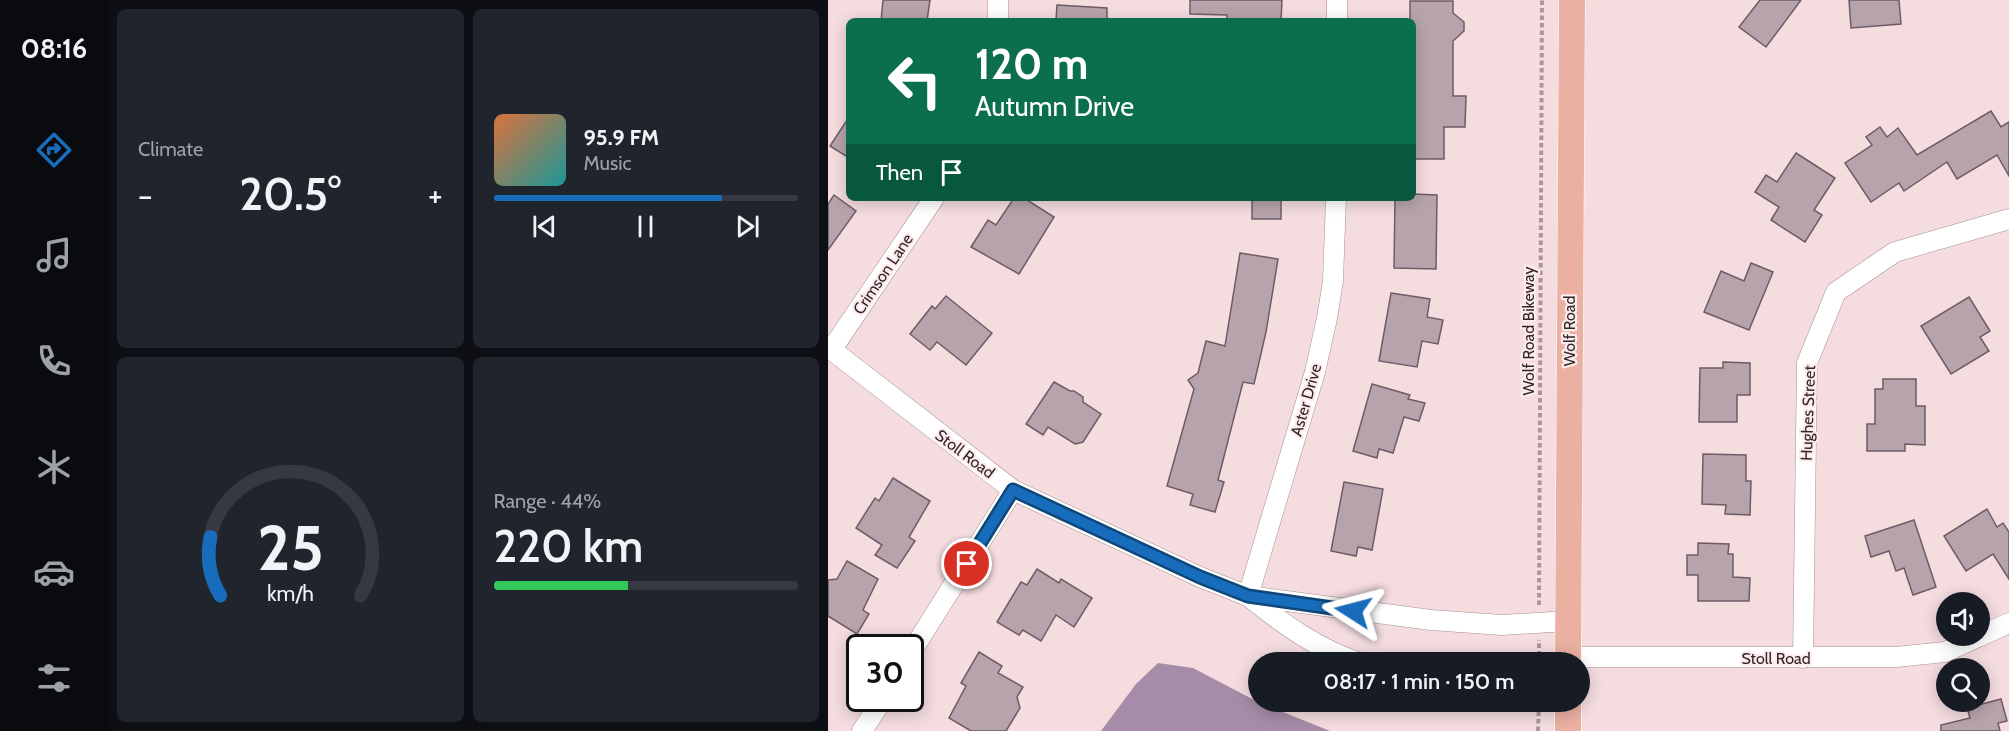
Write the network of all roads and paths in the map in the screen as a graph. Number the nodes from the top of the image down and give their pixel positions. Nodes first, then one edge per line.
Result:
1 (998, 0) edge
2 (1337, 0) edge
3 (1542, 0) edge
4 (1572, 0) edge
5 (998, 18) edge
6 (1337, 18) edge
7 (932, 201) edge
8 (1336, 201) edge
9 (2009, 219) edge
10 (830, 348) edge
11 (1013, 490) junction
12 (1248, 596) junction
13 (1568, 621) junction
14 (1539, 623) junction
15 (2009, 623) edge
16 (1990, 632) edge
17 (923, 634) edge
18 (1958, 646) edge
19 (1331, 652) edge
20 (1539, 652) edge
21 (1568, 652) edge
22 (1803, 658) junction
23 (1590, 660) edge
24 (874, 712) edge
25 (1539, 712) edge
26 (1568, 712) edge
27 (862, 731) edge
28 (1538, 731) edge
29 (1568, 731) edge

1 - 5 street
2 - 6 street
3 - 14 path, Wolf Road Bikeway
4 - 13 main road, Wolf Road
7 - 10 street, Crimson Lane
8 - 12 street, Aster Drive
9 - 22 street, Hughes Street
10 - 11 street, Stoll Road
11 - 12 street, Stoll Road
11 - 17 street
12 - 14 street, Stoll Road
12 - 19 street, Stoll Road
13 - 14 street, Stoll Road
13 - 21 main road, Wolf Road
14 - 20 path, Wolf Road Bikeway
15 - 16 street, Stoll Road
18 - 22 street, Stoll Road
22 - 23 street, Stoll Road
24 - 27 street
25 - 28 path
26 - 29 main road

